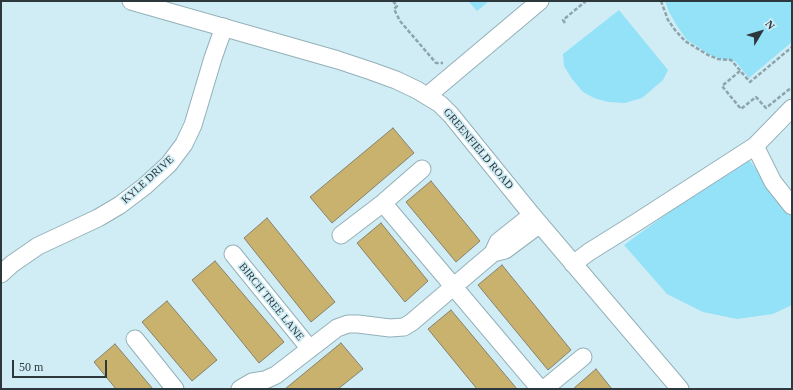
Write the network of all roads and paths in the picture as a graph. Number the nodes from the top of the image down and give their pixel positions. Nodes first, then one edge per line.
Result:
1 (131, 1) edge
2 (394, 1) edge
3 (540, 1) edge
4 (586, 1) edge
5 (661, 1) edge
6 (566, 24) dead end
7 (224, 27) junction
8 (792, 47) edge
9 (444, 63) dead end
10 (740, 71) junction
11 (792, 87) edge
12 (427, 96) junction
13 (792, 108) edge
14 (755, 146) junction
15 (422, 170) dead end
16 (383, 203) junction
17 (792, 206) edge
18 (536, 220) junction
19 (342, 235) dead end
20 (233, 254) dead end
21 (573, 264) junction
22 (1, 274) edge
23 (454, 287) junction
24 (135, 339) dead end
25 (310, 349) junction
26 (583, 357) dead end
27 (175, 389) edge
28 (240, 389) edge
29 (540, 389) edge
30 (544, 389) edge
31 (680, 389) edge

1 - 7 street, GREENFIELD ROAD
2 - 9 path
3 - 12 street
4 - 6 path
5 - 10 path
7 - 12 street, GREENFIELD ROAD
7 - 22 street, KYLE DRIVE
8 - 10 path
10 - 11 path
12 - 18 street, GREENFIELD ROAD
13 - 14 street
14 - 17 street
14 - 21 street
15 - 16 street
16 - 19 street
16 - 23 street
18 - 21 street, GREENFIELD ROAD
18 - 23 street
20 - 25 street, BIRCH TREE LANE
21 - 31 street, GREENFIELD ROAD
23 - 25 street
23 - 29 street
24 - 27 street
25 - 28 street
26 - 30 street

